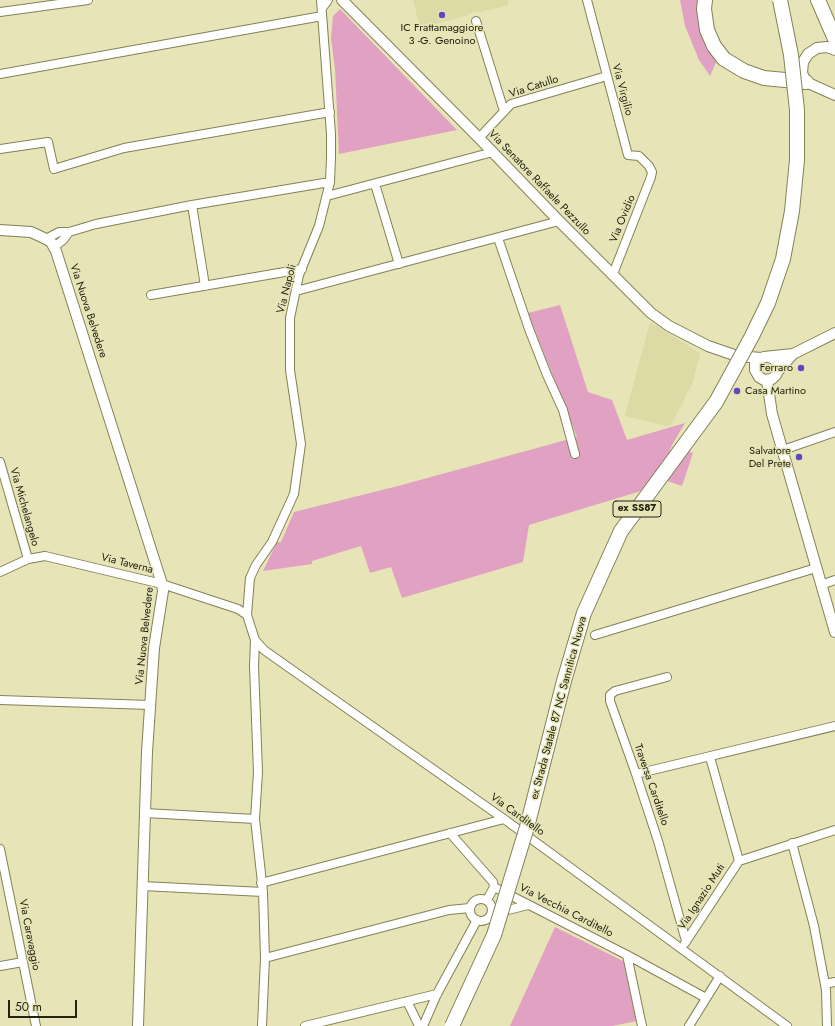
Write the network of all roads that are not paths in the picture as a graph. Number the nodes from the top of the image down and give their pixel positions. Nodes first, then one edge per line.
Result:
1 (88, 0) edge
2 (328, 0) edge
3 (342, 0) edge
4 (587, 0) edge
5 (705, 0) edge
6 (780, 0) edge
7 (818, 0) edge
8 (322, 8) edge
9 (0, 12) edge
10 (476, 21) dead end
11 (835, 39) edge
12 (835, 50) edge
13 (0, 74) edge
14 (607, 76) junction
15 (806, 82) junction
16 (835, 95) edge
17 (504, 111) junction
18 (330, 112) junction
19 (479, 138) junction
20 (0, 149) edge
21 (493, 152) junction
22 (652, 172) joint
23 (330, 182) junction
24 (375, 184) junction
25 (327, 196) junction
26 (192, 204) junction
27 (559, 221) junction
28 (0, 230) edge
29 (498, 238) junction
30 (50, 243) junction
31 (399, 264) junction
32 (302, 269) junction
33 (613, 274) junction
34 (205, 286) junction
35 (296, 291) junction
36 (151, 295) dead end
37 (835, 333) edge
38 (793, 354) junction
39 (737, 356) junction
40 (765, 357) junction
41 (778, 370) junction
42 (755, 372) junction
43 (767, 380) junction
44 (835, 432) edge
45 (783, 450) junction
46 (575, 454) dead end
47 (0, 462) edge
48 (28, 559) junction
49 (816, 568) junction
50 (0, 572) edge
51 (835, 580) edge
52 (162, 584) junction
53 (821, 585) junction
54 (247, 614) junction
55 (835, 632) edge
56 (595, 635) dead end
57 (255, 640) junction
58 (667, 677) dead end
59 (0, 700) edge
60 (150, 705) junction
61 (835, 726) edge
62 (710, 756) junction
63 (636, 774) junction
64 (145, 813) junction
65 (255, 819) junction
66 (504, 819) junction
67 (835, 830) edge
68 (450, 833) junction
69 (792, 843) junction
70 (0, 848) edge
71 (739, 861) junction
72 (261, 883) junction
73 (142, 886) junction
74 (494, 887) junction
75 (263, 892) junction
76 (487, 900) junction
77 (528, 905) junction
78 (470, 908) junction
79 (492, 914) junction
80 (477, 920) junction
81 (686, 941) junction
82 (681, 949) junction
83 (627, 955) junction
84 (265, 958) junction
85 (23, 962) junction
86 (0, 966) edge
87 (720, 976) junction
88 (835, 982) edge
89 (824, 984) junction
90 (437, 994) junction
91 (706, 998) junction
92 (407, 1001) junction
93 (36, 1026) edge
94 (138, 1026) edge
95 (262, 1026) edge
96 (305, 1026) edge
97 (419, 1026) edge
98 (423, 1026) edge
99 (452, 1026) edge
100 (642, 1026) edge
101 (689, 1026) edge
102 (787, 1026) edge
103 (827, 1026) edge

1 - 9 street
2 - 8 street
3 - 19 street, Via Senatore Raffaele Pezzullo
4 - 14 street, Via Virgilio
5 - 15 highway
6 - 99 highway, ex Strada Statale 87 NC Sannitica Nuova / ex SS87, bridge
7 - 11 highway
8 - 13 street
8 - 18 street, Via Napoli
10 - 17 street
12 - 15 street
14 - 17 street, Via Catullo
14 - 22 street, Via Virgilio
15 - 16 street
17 - 19 street, Via Catullo
18 - 20 street
18 - 23 street, Via Napoli
19 - 21 street, Via Senatore Raffaele Pezzullo
21 - 24 street
21 - 27 street, Via Senatore Raffaele Pezzullo
22 - 33 street, Via Ovidio
23 - 25 street, Via Napoli
23 - 26 street
24 - 25 street
24 - 31 street
25 - 32 street, Via Napoli
26 - 30 street
26 - 34 street
27 - 29 street
27 - 33 street, Via Senatore Raffaele Pezzullo
28 - 30 street
29 - 31 street
29 - 46 street
30 - 52 street, Via Nuova Belvedere
31 - 35 street
32 - 34 street
32 - 35 street, Via Napoli
33 - 39 street, Via Senatore Raffaele Pezzullo
34 - 36 street
35 - 54 street, Via Napoli
37 - 38 street
38 - 40 street, Via Senatore Raffaele Pezzullo
38 - 41 street
39 - 40 street, Via Senatore Raffaele Pezzullo
39 - 42 street, Via Senatore Raffaele Pezzullo
40 - 41 street
40 - 42 street
41 - 43 street
42 - 43 street
43 - 45 street
44 - 45 street
45 - 49 street
47 - 48 street, Via Michelangelo
48 - 50 street, Via Taverna
48 - 52 street, Via Taverna
49 - 53 street
49 - 56 street
51 - 53 street
52 - 54 street, Via Taverna
52 - 60 street, Via Nuova Belvedere
53 - 55 street
54 - 57 street, Via Carditello
57 - 65 street
57 - 66 street, Via Carditello
58 - 63 street, Traversa Carditello
59 - 60 street
60 - 64 street, Via Nuova Belvedere
61 - 62 street
62 - 63 street
62 - 71 street
63 - 81 street, Traversa Carditello
64 - 65 street
64 - 73 street, Via Nuova Belvedere
65 - 72 street
66 - 68 street
66 - 82 street, Via Carditello
67 - 69 street, Via Ignazio Muti
68 - 72 street
68 - 74 street
69 - 71 street, Via Ignazio Muti
69 - 89 street
70 - 85 street, Via Caravaggio
71 - 81 street, Via Ignazio Muti
72 - 75 street
73 - 75 street
73 - 94 street, Via Nuova Belvedere
74 - 76 street
74 - 77 street, Via Vecchia Carditello
75 - 84 street
76 - 78 street
76 - 79 street
77 - 79 street
77 - 83 street, Via Vecchia Carditello
78 - 80 street
78 - 84 street
79 - 80 street
80 - 90 street
81 - 82 street, Via Ignazio Muti
82 - 87 street, Via Carditello
83 - 91 street, Via Vecchia Carditello
83 - 100 street
84 - 95 street
85 - 86 street
85 - 93 street, Via Caravaggio
87 - 91 street
87 - 102 street, Via Carditello
88 - 89 street
89 - 103 street
90 - 92 street
90 - 98 street
91 - 101 street
92 - 96 street
92 - 97 street

